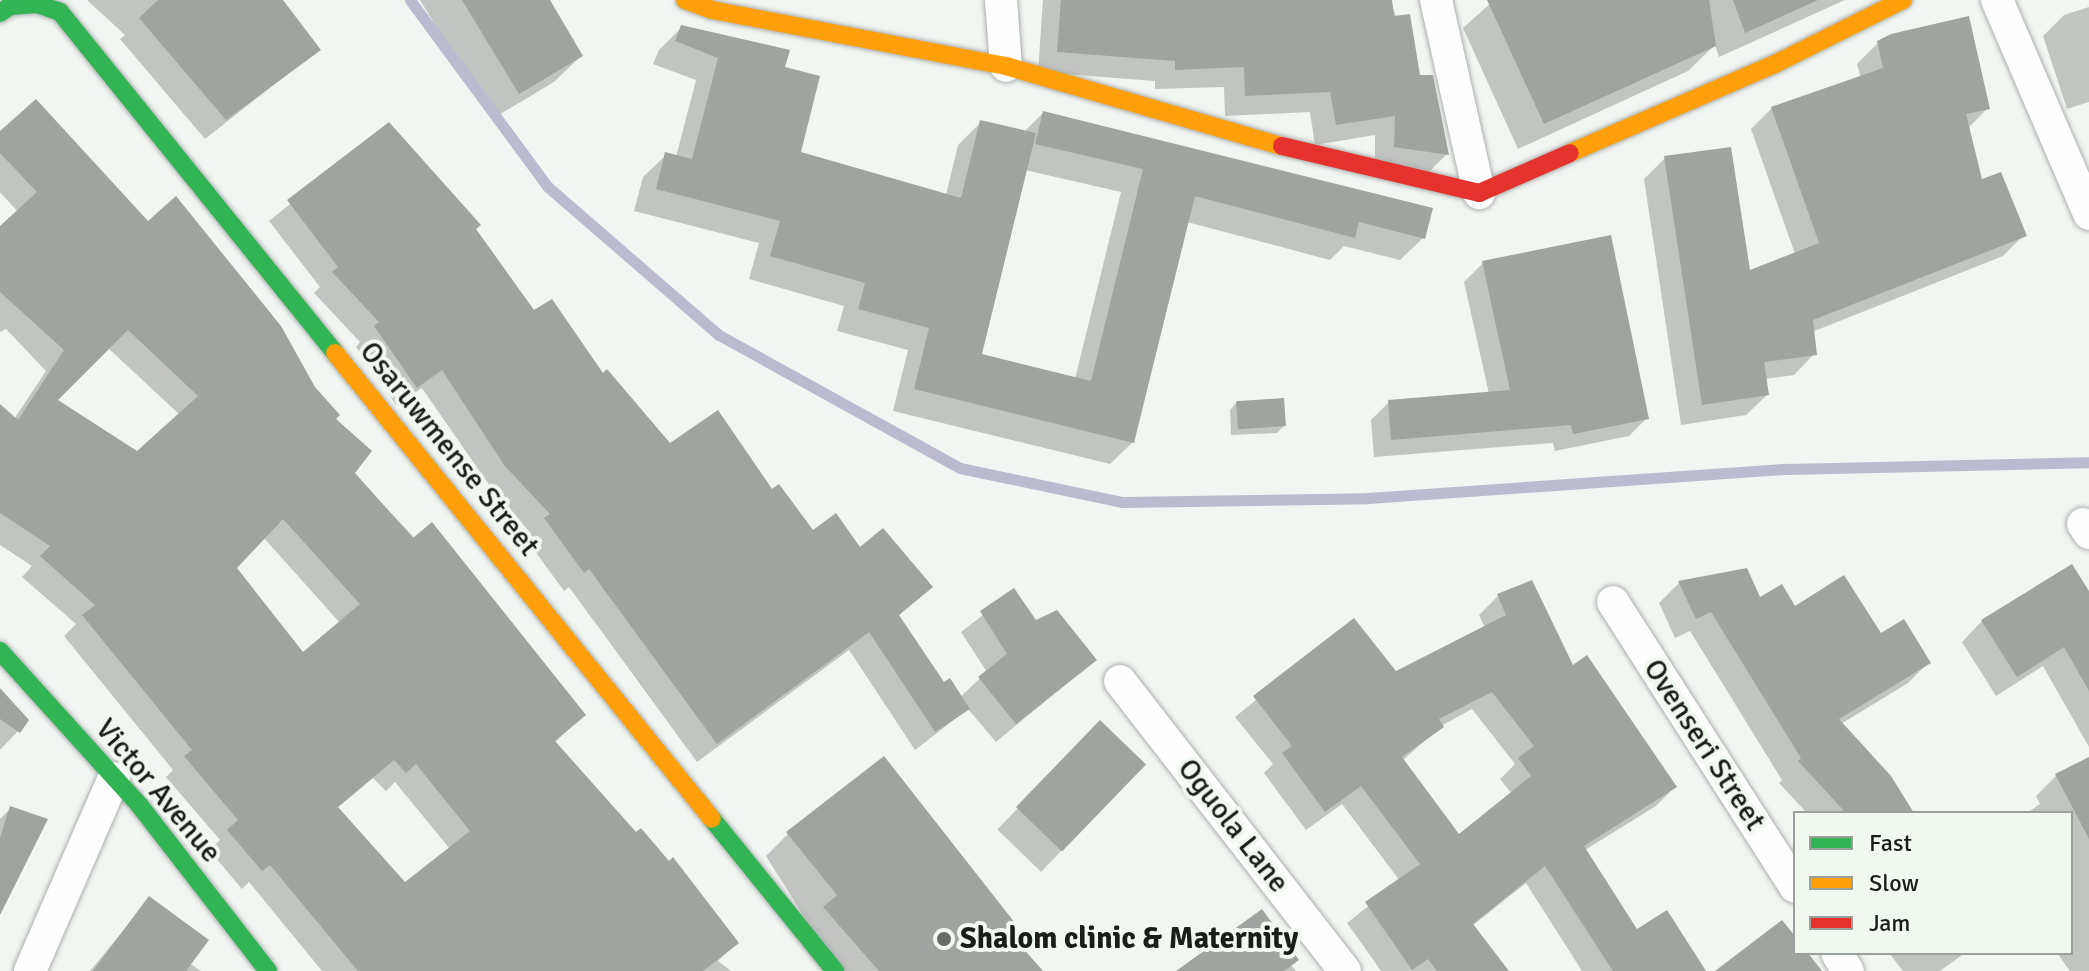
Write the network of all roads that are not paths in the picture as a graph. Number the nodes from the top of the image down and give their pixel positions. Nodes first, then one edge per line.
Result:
1 (685, 0) edge
2 (1001, 0) edge
3 (1436, 0) edge
4 (1903, 0) edge
5 (1997, 0) edge
6 (0, 13) edge
7 (1006, 66) junction
8 (1479, 193) junction
9 (2089, 214) edge
10 (1613, 602) dead end
11 (0, 651) edge
12 (1120, 681) dead end
13 (114, 778) junction
14 (1793, 884) edge
15 (30, 971) edge
16 (268, 971) edge
17 (835, 971) edge
18 (1345, 971) edge

1 - 7 street
2 - 7 street
3 - 8 street
4 - 8 street
5 - 9 street
6 - 17 street, Osaruwmense Street
7 - 8 street
10 - 14 street, Ovenseri Street
11 - 13 street, Victor Avenue
12 - 18 street, Oguola Lane
13 - 15 street
13 - 16 street, Victor Avenue

